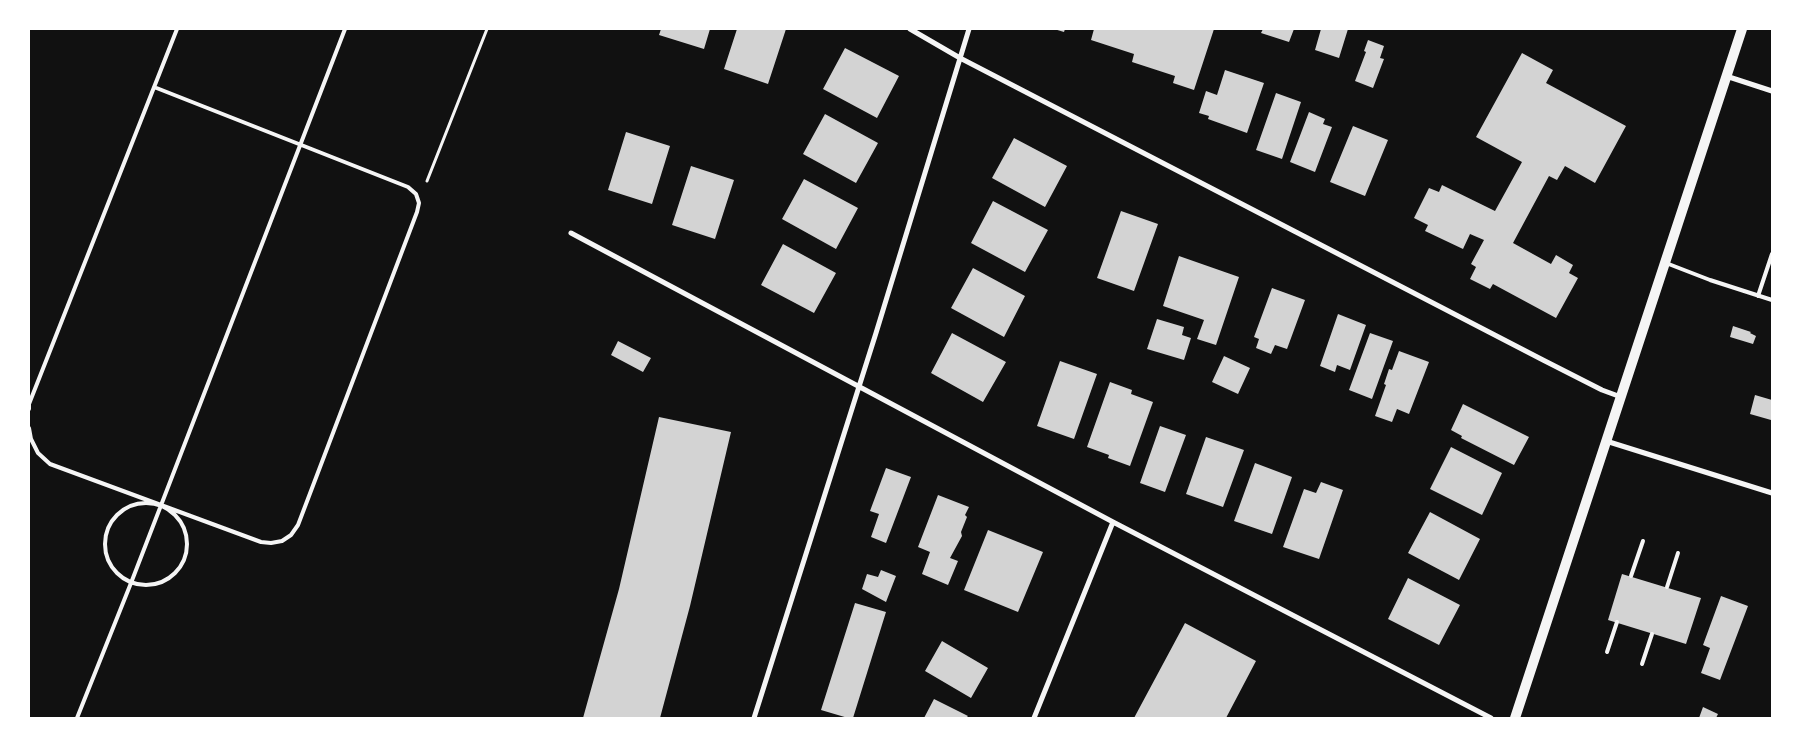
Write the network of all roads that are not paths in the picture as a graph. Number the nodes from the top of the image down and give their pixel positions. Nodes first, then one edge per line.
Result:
1 (177, 29) edge
2 (346, 29) edge
3 (910, 29) edge
4 (969, 29) edge
5 (1742, 29) edge
6 (960, 58) junction
7 (1726, 76) junction
8 (154, 87) junction
9 (1772, 91) edge
10 (301, 144) junction
11 (571, 233) dead end
12 (1772, 254) edge
13 (1665, 263) junction
14 (1758, 296) junction
15 (1772, 300) edge
16 (859, 386) junction
17 (1621, 397) junction
18 (29, 409) edge
19 (29, 428) edge
20 (1606, 441) junction
21 (1772, 493) edge
22 (160, 506) junction
23 (1113, 522) junction
24 (1643, 541) dead end
25 (1678, 553) dead end
26 (1631, 576) dead end
27 (131, 583) junction
28 (1666, 587) dead end
29 (1616, 622) dead end
30 (1652, 634) dead end
31 (1607, 652) dead end
32 (1642, 664) dead end
33 (77, 718) edge
34 (754, 718) edge
35 (1034, 718) edge
36 (1491, 718) edge
37 (1515, 718) edge

1 - 8 lane
2 - 10 lane
3 - 6 street
4 - 6 street
5 - 7 main road
6 - 16 street
6 - 17 street
7 - 9 street
7 - 13 main road
8 - 10 lane
8 - 18 lane
10 - 22 lane
10 - 22 lane
11 - 16 street
12 - 14 lane
13 - 14 lane
13 - 17 main road
14 - 15 lane
16 - 23 street
16 - 34 street
17 - 20 main road
19 - 22 lane
20 - 21 street
20 - 37 main road
22 - 27 lane
22 - 27 lane
22 - 27 lane
23 - 35 street
23 - 36 street
24 - 26 lane
25 - 28 lane
27 - 33 lane
29 - 31 lane
30 - 32 lane

